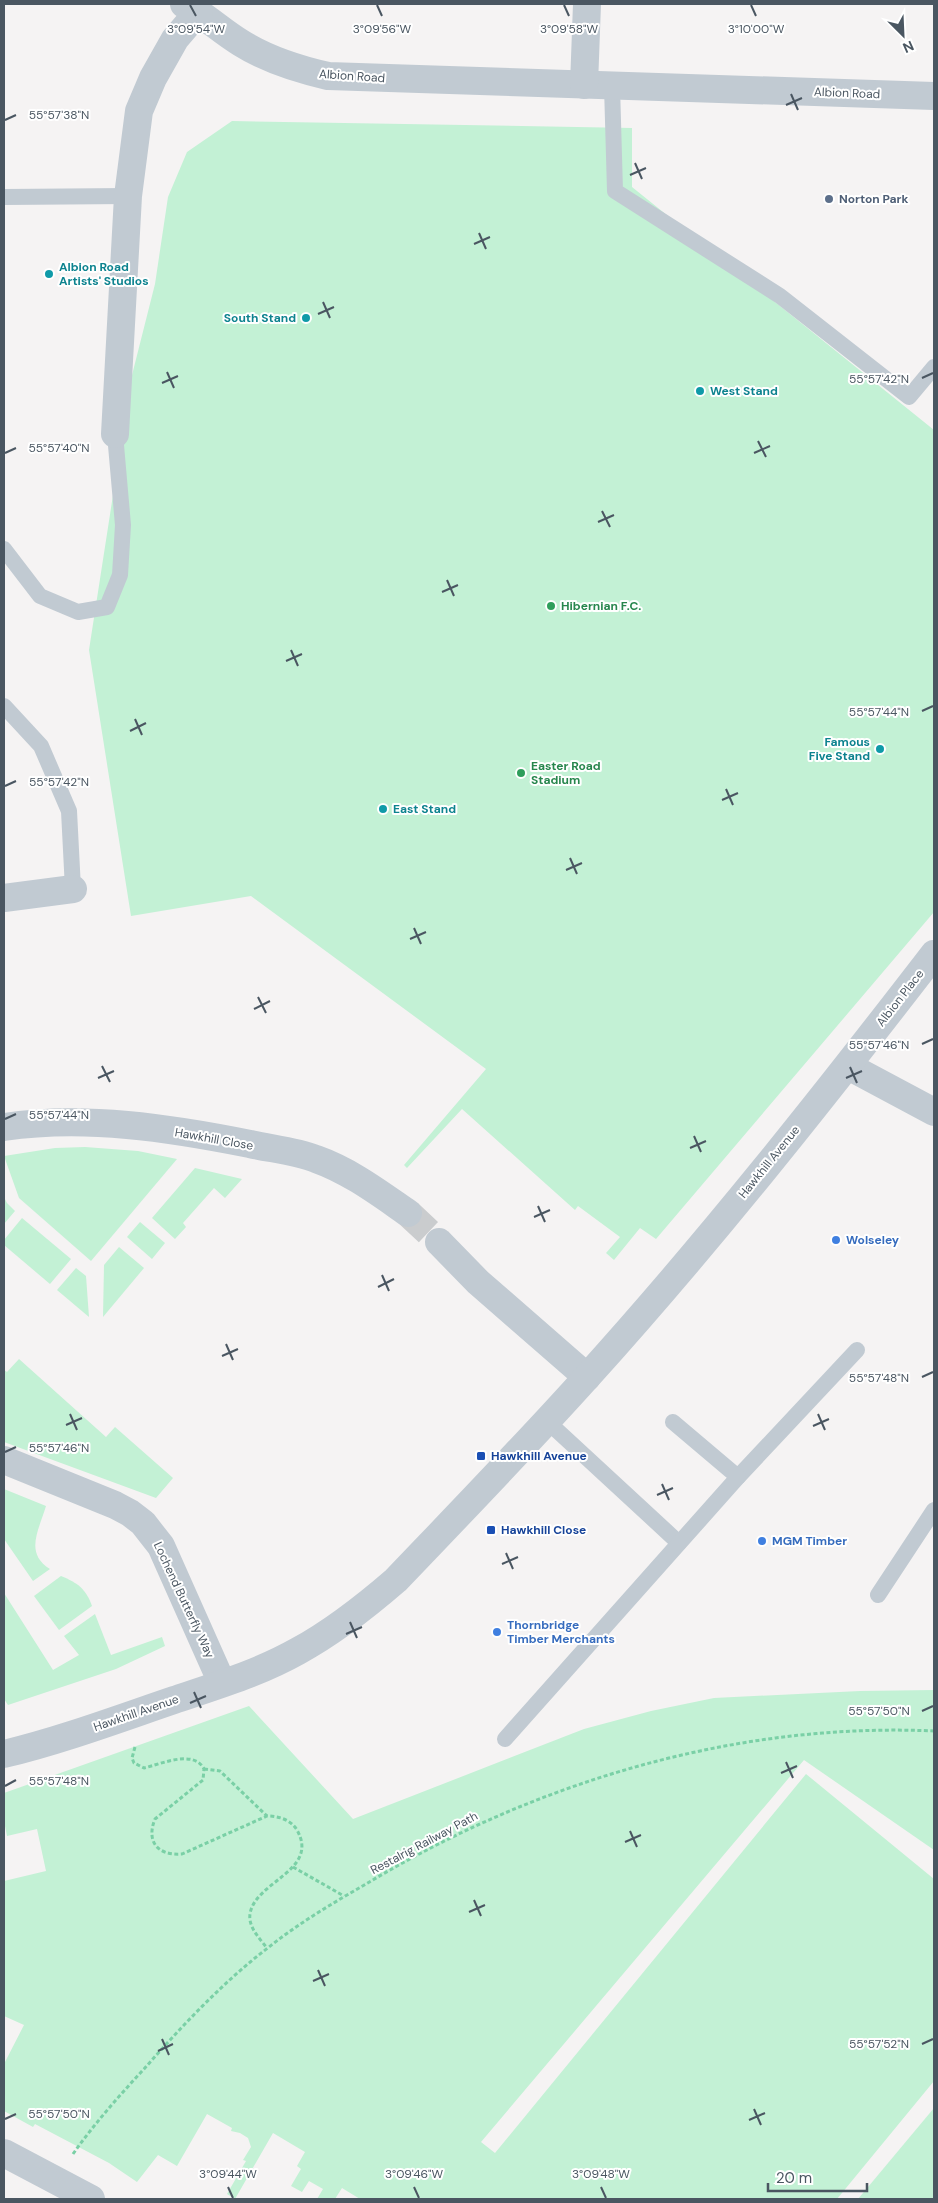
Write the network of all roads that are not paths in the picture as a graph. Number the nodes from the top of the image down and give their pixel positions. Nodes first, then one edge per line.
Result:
1 (587, 4) edge
2 (191, 8) edge
3 (584, 85) junction
4 (612, 86) junction
5 (934, 96) edge
6 (128, 196) junction
7 (4, 197) edge
8 (934, 368) edge
9 (114, 434) joint
10 (4, 549) edge
11 (4, 706) edge
12 (73, 889) joint
13 (4, 898) edge
14 (931, 962) edge
15 (848, 1066) junction
16 (934, 1112) edge
17 (4, 1127) edge
18 (408, 1213) tunnel mouth
19 (439, 1242) tunnel mouth
20 (857, 1350) dead end
21 (587, 1377) junction
22 (547, 1421) junction
23 (673, 1422) dead end
24 (4, 1460) edge
25 (738, 1477) junction
26 (934, 1510) edge
27 (679, 1543) junction
28 (878, 1595) dead end
29 (222, 1683) junction
30 (504, 1739) dead end
31 (4, 1754) edge
32 (4, 2154) edge
33 (91, 2199) edge

1 - 3 street
2 - 3 street, Albion Road
2 - 6 street, Albion Road
3 - 4 street, Albion Road
4 - 5 street, Albion Road
4 - 8 lane
6 - 7 lane
6 - 9 street, Albion Road
9 - 10 lane
11 - 12 lane
12 - 13 street
14 - 15 street, Albion Place
15 - 16 street
15 - 21 street, Hawkhill Avenue
17 - 18 street, Hawkhill Close
19 - 21 street
20 - 25 lane
21 - 22 street, Hawkhill Avenue
22 - 27 lane
22 - 29 street, Hawkhill Avenue
23 - 25 lane
24 - 29 street, Lochend Butterfly Way
25 - 27 lane
26 - 28 lane
27 - 30 lane
29 - 31 street, Hawkhill Avenue
32 - 33 street

